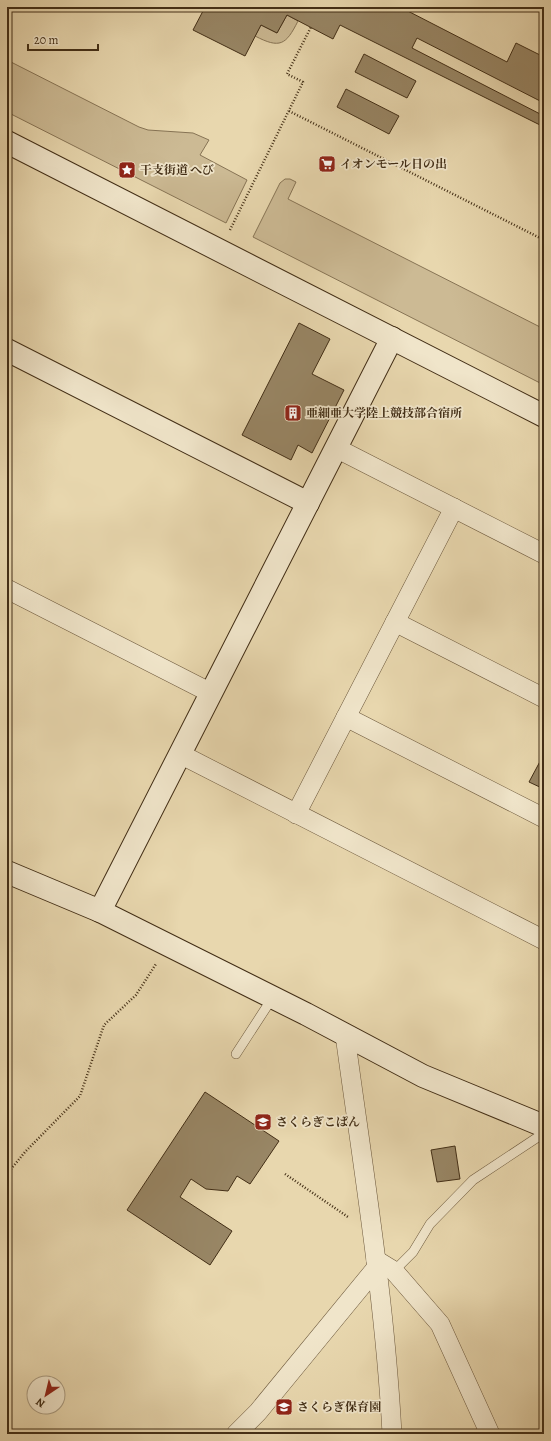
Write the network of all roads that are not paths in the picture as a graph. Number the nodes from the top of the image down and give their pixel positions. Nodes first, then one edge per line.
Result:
1 (7, 142) edge
2 (392, 338) junction
3 (7, 350) edge
4 (544, 416) edge
5 (336, 448) junction
6 (308, 503) junction
7 (454, 508) junction
8 (544, 554) edge
9 (7, 589) edge
10 (395, 622) junction
11 (211, 693) junction
12 (544, 698) edge
13 (346, 717) junction
14 (180, 754) junction
15 (296, 814) junction
16 (544, 818) edge
17 (7, 872) edge
18 (100, 911) junction
19 (544, 940) edge
20 (273, 997) junction
21 (345, 1035) junction
22 (236, 1054) dead end
23 (544, 1126) edge
24 (544, 1133) edge
25 (382, 1266) junction
26 (236, 1434) edge
27 (392, 1434) edge
28 (490, 1434) edge

1 - 2 street
2 - 4 street
2 - 5 street
3 - 6 street
5 - 6 street
5 - 7 street
6 - 11 street
7 - 8 street
7 - 10 street
9 - 11 street
10 - 12 street
10 - 13 street
11 - 14 street
13 - 15 street
13 - 16 street
14 - 15 street
14 - 18 street
15 - 19 street
17 - 18 street
18 - 20 street
20 - 21 street
20 - 22 lane
21 - 23 street
21 - 25 street
24 - 25 lane
25 - 26 street
25 - 27 street
25 - 28 street

